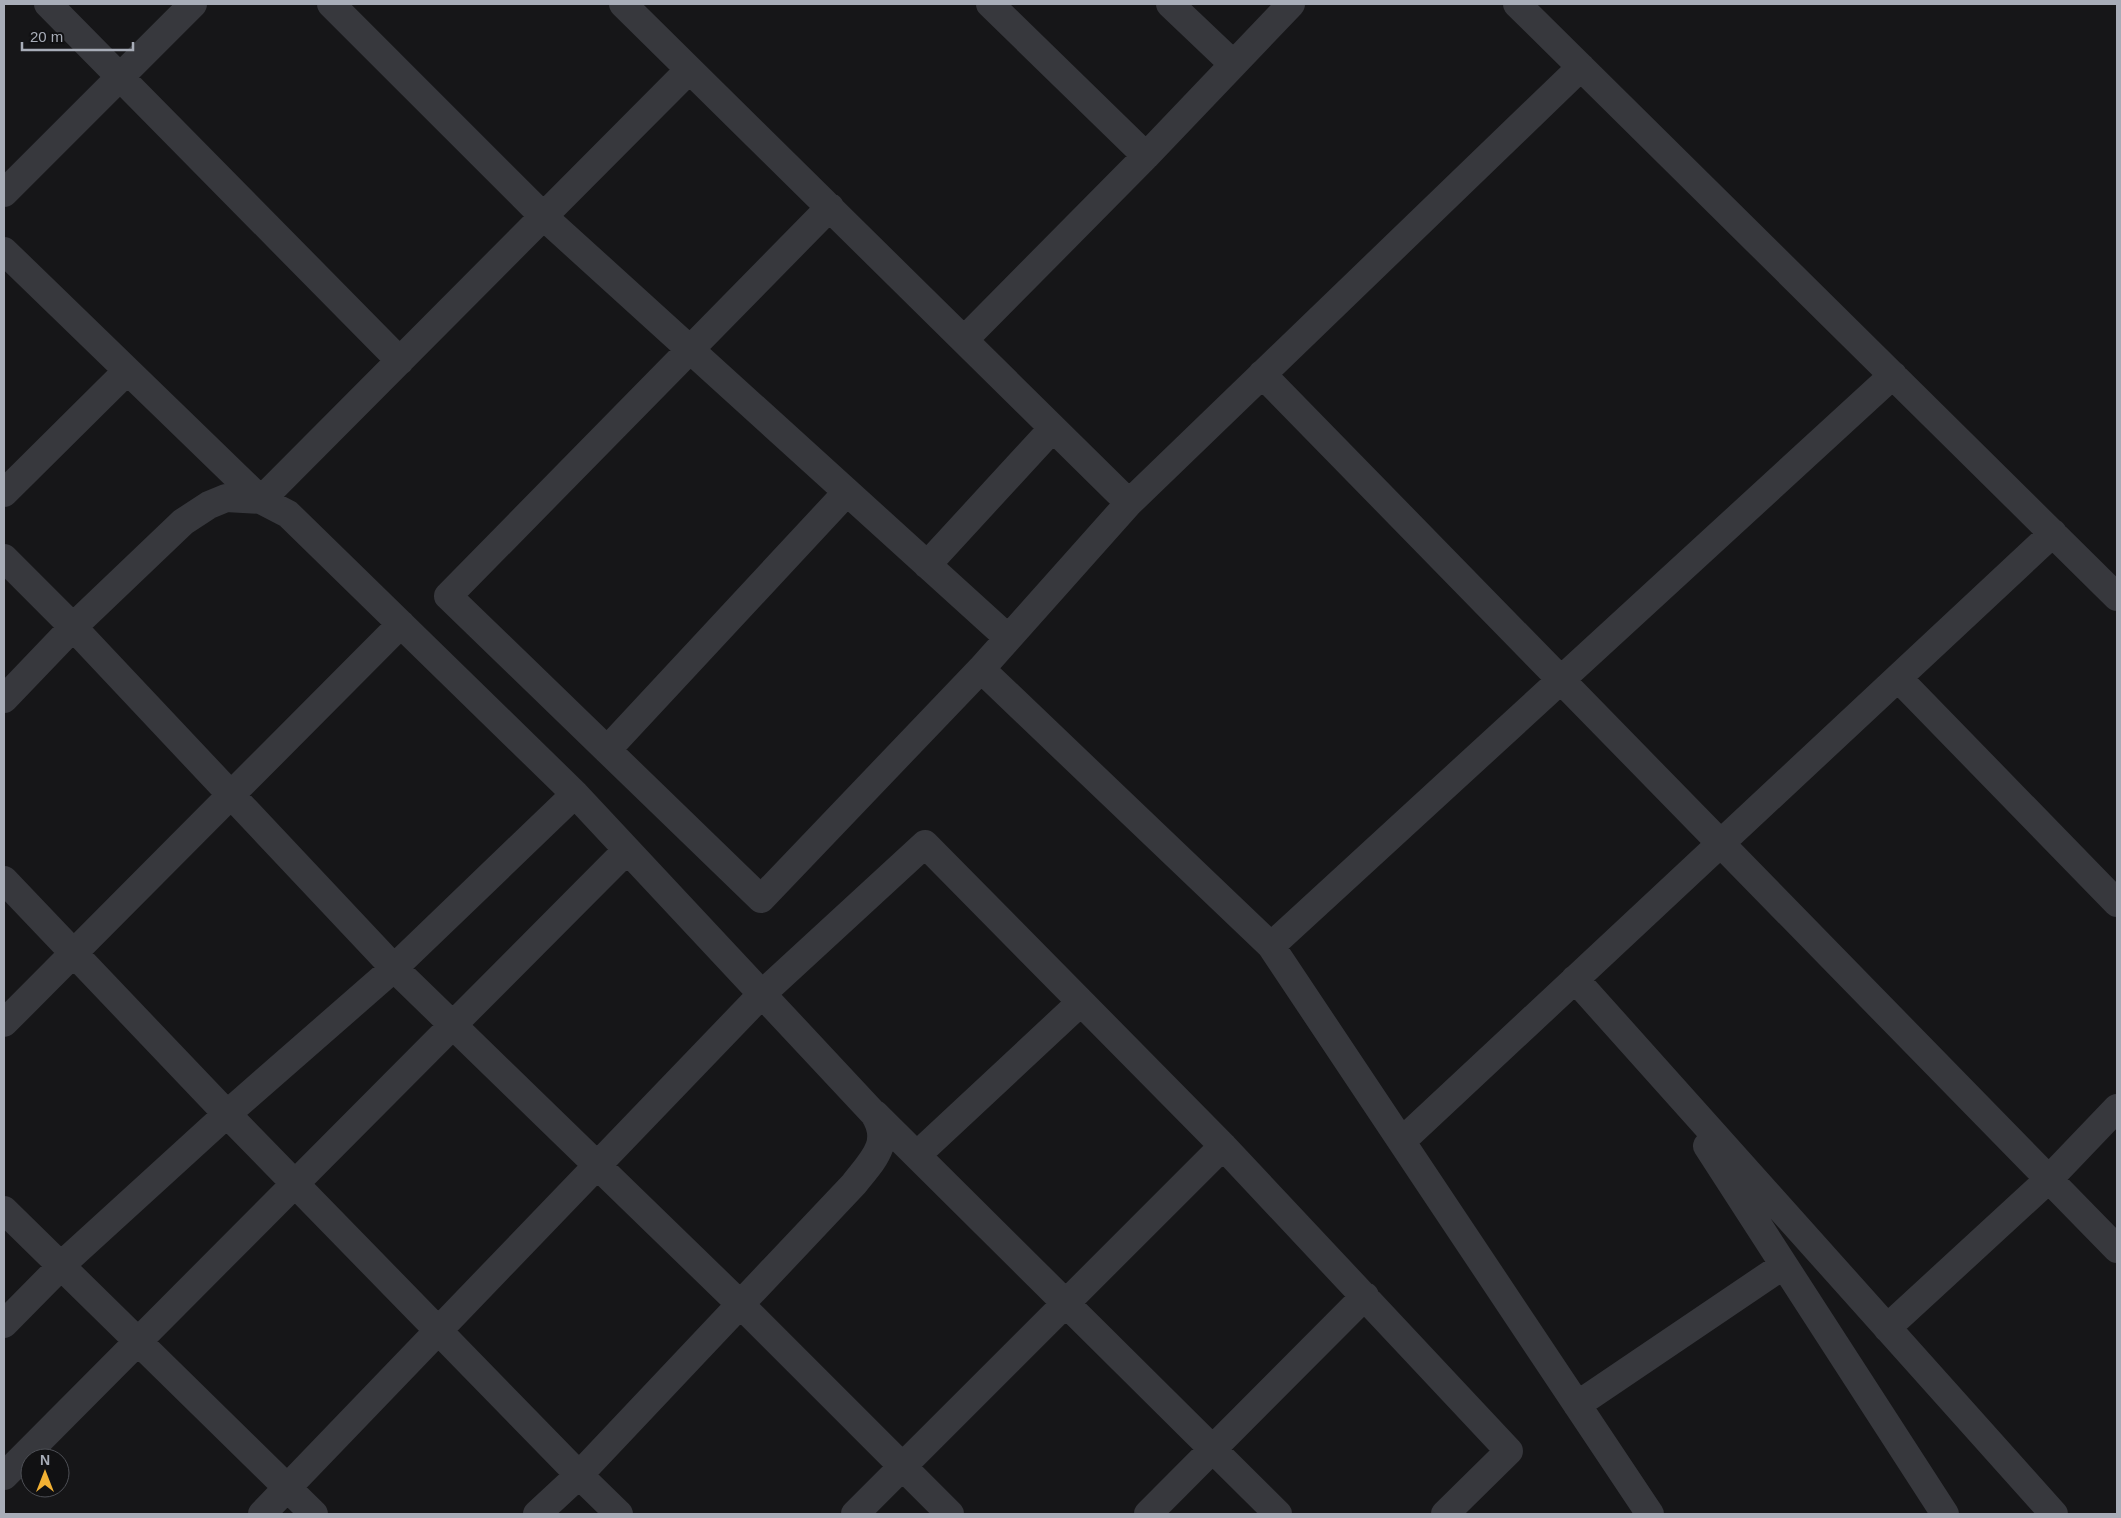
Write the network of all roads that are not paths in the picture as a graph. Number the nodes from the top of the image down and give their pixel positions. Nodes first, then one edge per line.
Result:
1 (48, 4) edge
2 (193, 4) edge
3 (331, 4) edge
4 (623, 4) edge
5 (990, 4) edge
6 (1170, 4) edge
7 (1291, 4) edge
8 (1517, 4) edge
9 (1232, 64) junction
10 (1580, 66) junction
11 (689, 70) junction
12 (120, 77) junction
13 (1146, 156) junction
14 (4, 193) edge
15 (830, 207) junction
16 (543, 216) junction
17 (4, 252) edge
18 (964, 340) junction
19 (690, 350) junction
20 (400, 361) junction
21 (127, 371) junction
22 (1262, 374) junction
23 (1893, 375) junction
24 (1053, 428) junction
25 (847, 492) junction
26 (4, 493) edge
27 (261, 500) junction
28 (1129, 503) junction
29 (2053, 533) junction
30 (4, 558) edge
31 (927, 565) junction
32 (2117, 596) edge
33 (401, 624) junction
34 (73, 627) junction
35 (1008, 638) junction
36 (981, 669) junction
37 (1898, 678) junction
38 (1561, 680) junction
39 (4, 700) edge
40 (607, 750) junction
41 (575, 794) junction
42 (231, 795) junction
43 (1721, 844) junction
44 (627, 850) junction
45 (4, 880) edge
46 (2117, 903) edge
47 (1271, 946) junction
48 (74, 953) junction
49 (394, 968) junction
50 (1575, 980) junction
51 (762, 994) junction
52 (1081, 1002) junction
53 (4, 1023) edge
54 (452, 1025) junction
55 (1660, 1074) junction
56 (867, 1106) junction
57 (2117, 1108) edge
58 (227, 1114) junction
59 (1402, 1141) junction
60 (1223, 1146) junction
61 (916, 1155) junction
62 (597, 1166) junction
63 (2049, 1179) junction
64 (296, 1183) junction
65 (4, 1210) edge
66 (2117, 1249) edge
67 (1784, 1266) junction
68 (60, 1267) junction
69 (1365, 1296) junction
70 (1066, 1303) junction
71 (740, 1304) junction
72 (4, 1324) edge
73 (1887, 1328) junction
74 (439, 1330) junction
75 (137, 1342) junction
76 (1577, 1405) junction
77 (1213, 1449) junction
78 (902, 1467) junction
79 (579, 1475) junction
80 (4, 1476) edge
81 (288, 1488) junction
82 (262, 1514) edge
83 (314, 1514) edge
84 (537, 1514) edge
85 (619, 1514) edge
86 (855, 1514) edge
87 (950, 1514) edge
88 (1148, 1514) edge
89 (1278, 1514) edge
90 (1445, 1514) edge
91 (1650, 1514) edge
92 (1945, 1514) edge
93 (2054, 1514) edge

1 - 12 street
2 - 12 street
3 - 16 street
4 - 11 street
5 - 13 street
6 - 9 street
7 - 9 street
8 - 10 street
9 - 13 street
10 - 22 street
10 - 23 street
11 - 15 street
11 - 16 street
12 - 14 street
12 - 20 street
13 - 18 street
15 - 18 street
15 - 19 street
16 - 19 street
16 - 20 street
17 - 21 street
18 - 24 street
19 - 25 street
19 - 40 street
20 - 27 street
21 - 26 street
21 - 27 street
22 - 28 street
22 - 38 street
23 - 29 street
23 - 38 street
24 - 28 street
24 - 31 street
25 - 31 street
25 - 40 street
27 - 33 street
27 - 34 street
28 - 35 street
29 - 32 street
29 - 37 street
30 - 34 street
31 - 35 street
33 - 41 street
33 - 42 street
34 - 39 street
34 - 42 street
35 - 36 street
36 - 40 street
36 - 47 street
37 - 43 street
37 - 46 street
38 - 43 street
38 - 47 street
41 - 44 street
41 - 49 street
42 - 48 street
42 - 49 street
43 - 50 street
43 - 63 street
44 - 51 street
44 - 54 street
45 - 48 street
47 - 59 street
48 - 53 street
48 - 58 street
49 - 54 street
49 - 58 street
50 - 55 street
50 - 59 street
51 - 52 street
51 - 56 street
51 - 62 street
52 - 60 street
52 - 61 street
54 - 62 street
54 - 64 street
55 - 67 street
55 - 73 street
56 - 61 street
56 - 71 street
57 - 63 street
58 - 64 street
58 - 68 street
59 - 76 street
60 - 69 street
60 - 70 street
61 - 70 street
62 - 71 street
62 - 74 street
63 - 66 street
63 - 73 street
64 - 74 street
64 - 75 street
65 - 68 street
67 - 76 street
67 - 92 street
68 - 72 street
68 - 75 street
69 - 77 street
69 - 90 street
70 - 77 street
70 - 78 street
71 - 78 street
71 - 79 street
73 - 93 street
74 - 79 street
74 - 81 street
75 - 80 street
75 - 81 street
76 - 91 street
77 - 88 street
77 - 89 street
78 - 86 street
78 - 87 street
79 - 84 street
79 - 85 street
81 - 82 street
81 - 83 street

